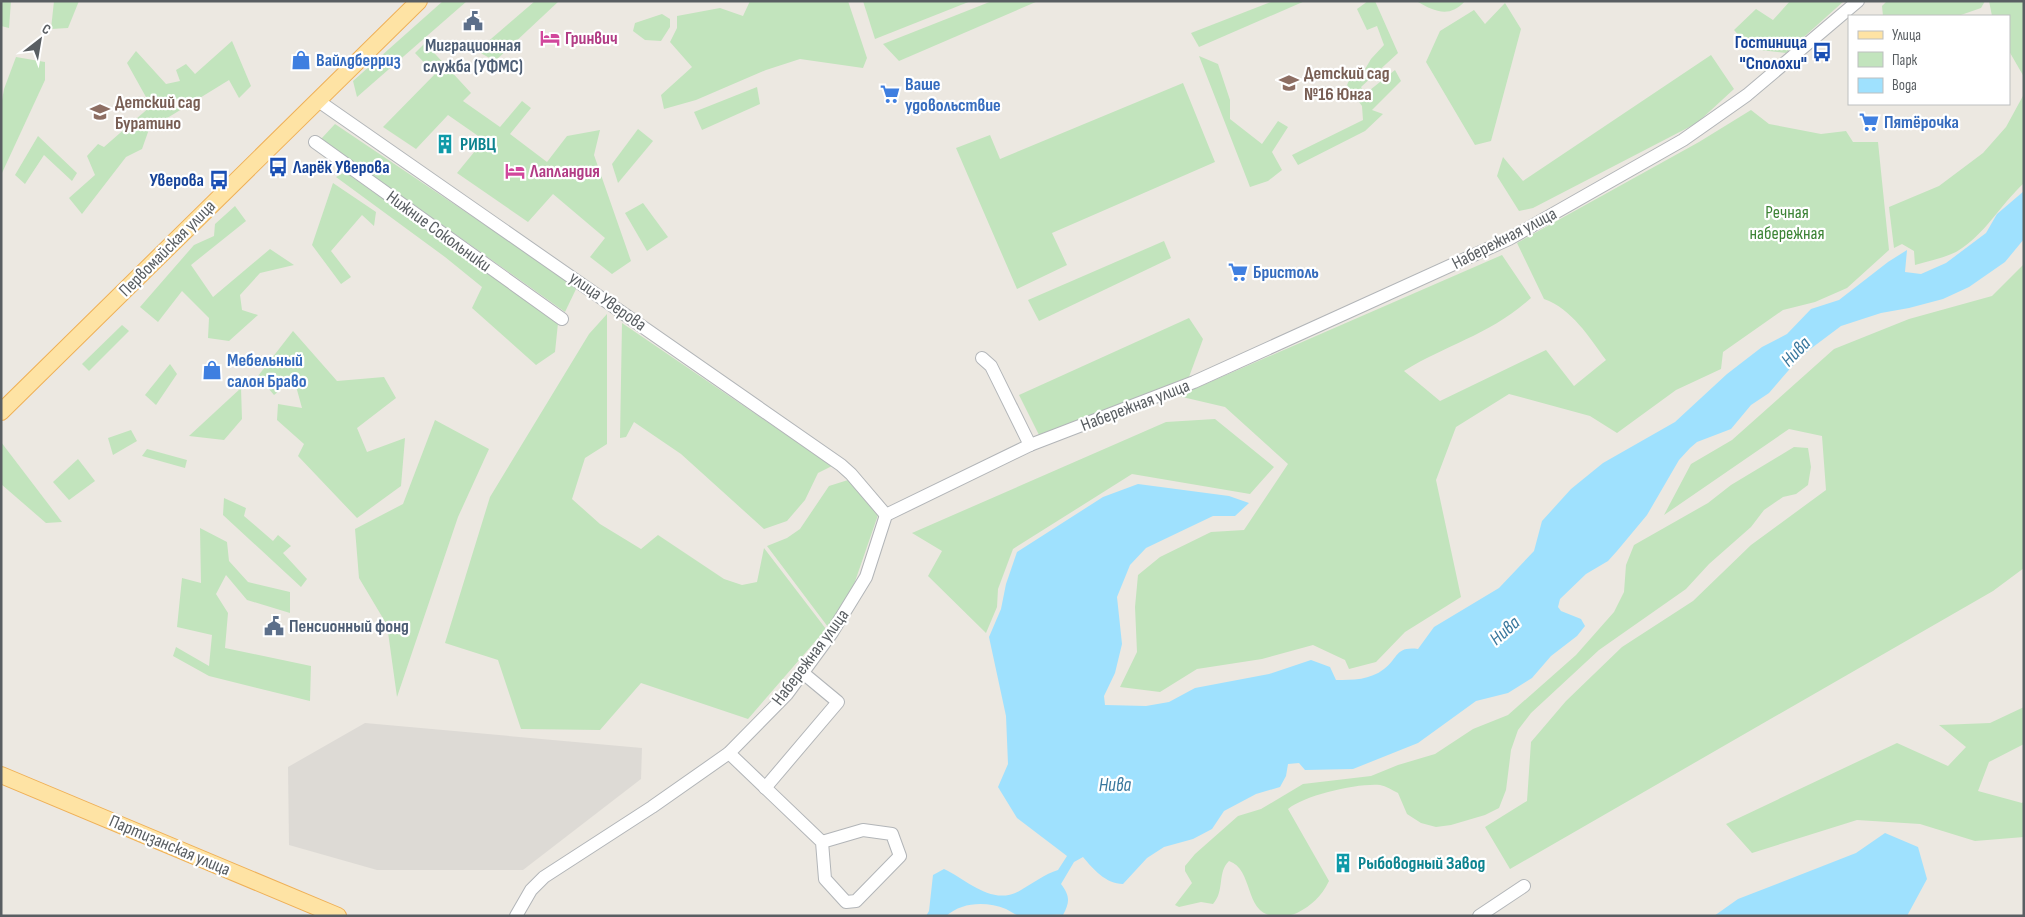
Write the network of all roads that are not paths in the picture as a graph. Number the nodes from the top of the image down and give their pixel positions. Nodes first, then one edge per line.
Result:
1 (420, 1) edge
2 (1858, 1) edge
3 (317, 100) junction
4 (315, 142) dead end
5 (562, 319) dead end
6 (982, 358) dead end
7 (1, 412) edge
8 (1030, 445) junction
9 (886, 515) junction
10 (803, 672) junction
11 (729, 753) junction
12 (1, 775) edge
13 (765, 788) junction
14 (822, 842) junction
15 (1524, 886) dead end
16 (338, 916) edge
17 (516, 916) edge
18 (1479, 916) edge

1 - 3 main road, Первомайская улица
2 - 8 street, Набережная улица
3 - 7 main road, Первомайская улица
3 - 9 street, улица Уверова
4 - 5 street, Нижние Сокольники
6 - 8 street
8 - 9 street, Набережная улица
9 - 10 street, Набережная улица
10 - 11 street, Набережная улица
10 - 13 street
11 - 13 street
11 - 17 street, Набережная улица
12 - 16 main road, Партизанская улица
13 - 14 street
14 - 14 street
15 - 18 street

